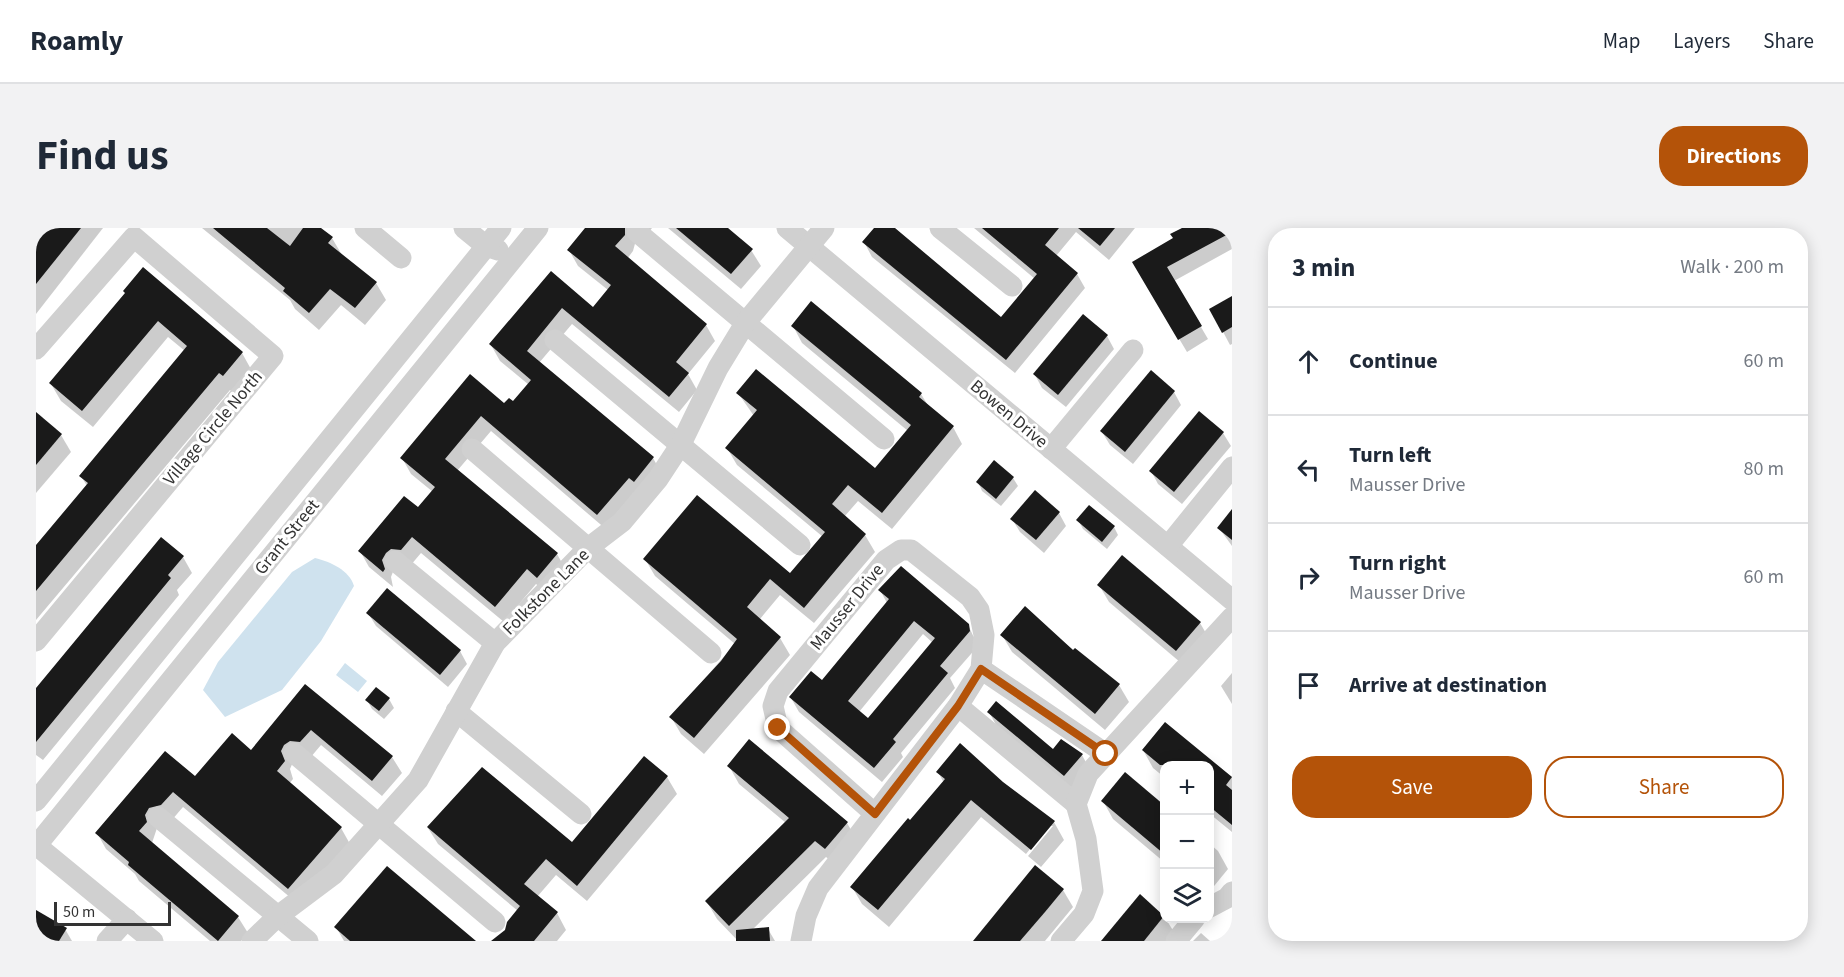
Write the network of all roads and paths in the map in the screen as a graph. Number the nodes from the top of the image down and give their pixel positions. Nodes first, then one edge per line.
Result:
1 (365, 228) edge
2 (464, 228) edge
3 (501, 228) edge
4 (538, 228) edge
5 (787, 228) edge
6 (824, 228) edge
7 (940, 228) edge
8 (637, 232) dead end
9 (486, 246) junction
10 (808, 246) junction
11 (516, 255) junction
12 (401, 258) dead end
13 (1012, 286) dead end
14 (746, 322) junction
15 (555, 340) dead end
16 (36, 350) edge
17 (1133, 350) dead end
18 (884, 440) dead end
19 (681, 444) junction
20 (1051, 448) junction
21 (472, 449) dead end
22 (1232, 467) edge
23 (800, 544) dead end
24 (1168, 546) junction
25 (588, 548) junction
26 (395, 561) dead end
27 (1232, 600) edge
28 (1232, 617) edge
29 (36, 641) edge
30 (495, 643) junction
31 (711, 652) dead end
32 (981, 669) junction
33 (958, 706) junction
34 (456, 711) junction
35 (294, 753) dead end
36 (1106, 754) junction
37 (36, 801) edge
38 (1076, 804) junction
39 (581, 814) dead end
40 (875, 814) junction
41 (158, 816) dead end
42 (380, 825) junction
43 (36, 845) edge
44 (1232, 892) edge
45 (1214, 904) edge
46 (278, 916) junction
47 (127, 919) junction
48 (495, 922) dead end
49 (1192, 923) edge
50 (107, 941) edge
51 (153, 941) edge
52 (252, 941) edge
53 (308, 941) edge
54 (801, 941) edge
55 (1061, 941) edge
56 (1176, 941) edge

1 - 12 street
2 - 9 street
3 - 9 street, Grant Street
3 - 11 street
4 - 11 street, Grant Street
5 - 10 street, Bowen Drive
6 - 10 street, Folkstone Lane
7 - 13 street
8 - 14 street
9 - 11 street
9 - 37 street, Grant Street
10 - 14 street, Folkstone Lane
10 - 20 street, Bowen Drive
11 - 43 street, Grant Street
14 - 18 street
14 - 19 street, Folkstone Lane
15 - 19 street
16 - 29 street, Village Circle North
17 - 20 street
19 - 23 street
19 - 25 street, Folkstone Lane
20 - 24 street, Bowen Drive
21 - 25 street
22 - 24 street
24 - 27 street, Bowen Drive
25 - 30 street, Folkstone Lane
25 - 31 street
26 - 30 street
28 - 36 street
30 - 34 street, Folkstone Lane
32 - 33 street, Mausser Drive
32 - 36 street
32 - 40 street, Mausser Drive
33 - 38 street
33 - 40 street, Mausser Drive
34 - 39 street
34 - 42 street, Folkstone Lane
35 - 42 street
36 - 38 street
38 - 55 street
40 - 54 street, Mausser Drive
41 - 46 street
42 - 46 street, Folkstone Lane
42 - 48 street
43 - 47 street
44 - 45 street
46 - 52 street, Folkstone Lane
46 - 53 street
47 - 50 street
47 - 51 street
49 - 56 street

